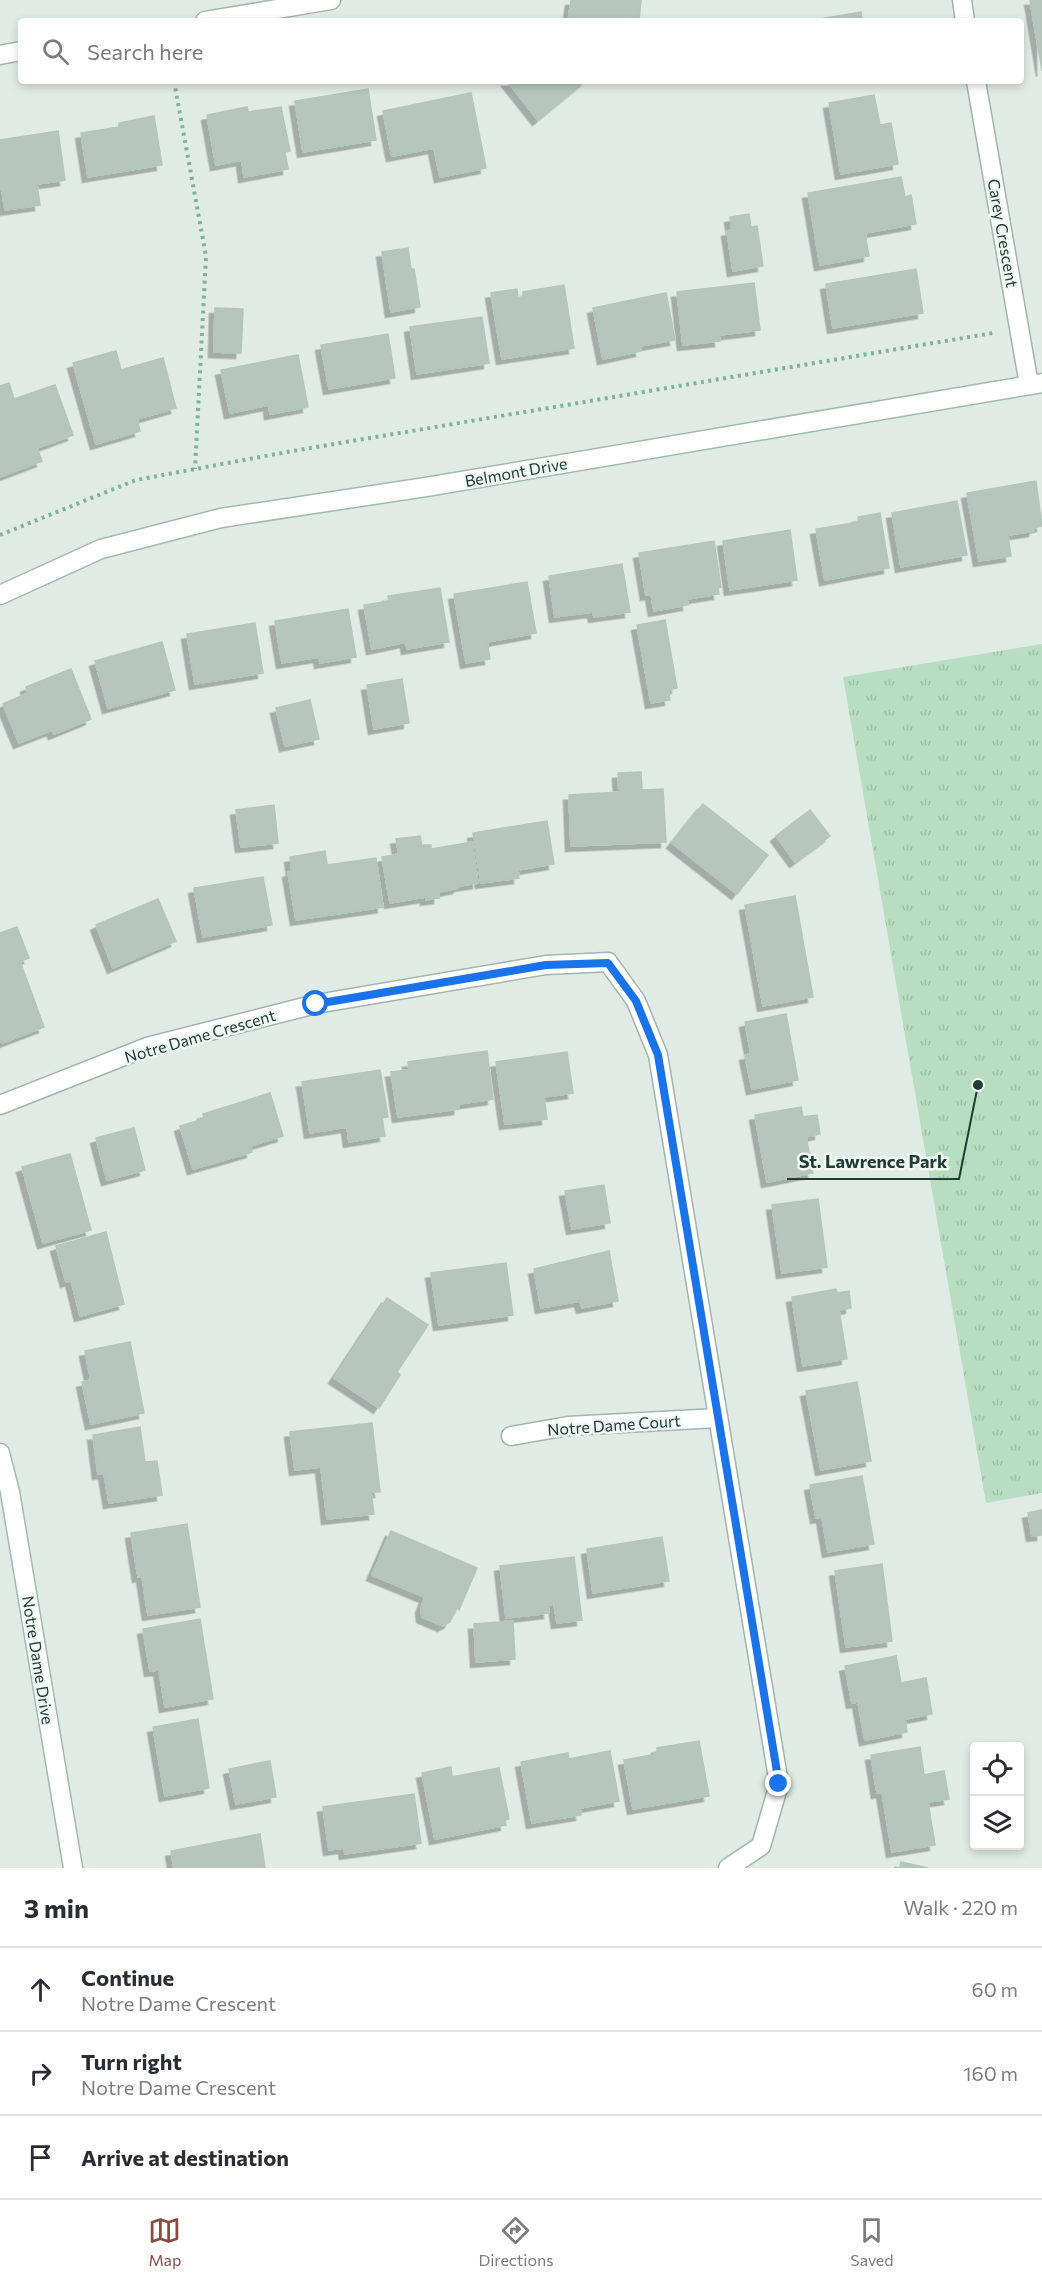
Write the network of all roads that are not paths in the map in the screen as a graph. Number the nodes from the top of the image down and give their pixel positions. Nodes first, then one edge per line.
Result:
1 (331, 0) edge
2 (962, 0) edge
3 (223, 18) edge
4 (965, 18) edge
5 (18, 52) edge
6 (0, 55) edge
7 (977, 84) edge
8 (1036, 384) edge
9 (0, 595) edge
10 (0, 1105) edge
11 (718, 1418) junction
12 (510, 1436) dead end
13 (0, 1453) edge
14 (73, 1868) edge
15 (729, 1868) edge

1 - 3 street
2 - 4 street
5 - 6 street
7 - 8 street, Carey Crescent
8 - 9 street, Belmont Drive
10 - 11 street, Notre Dame Crescent
11 - 12 street, Notre Dame Court
11 - 15 street, Notre Dame Crescent
13 - 14 street, Notre Dame Drive

